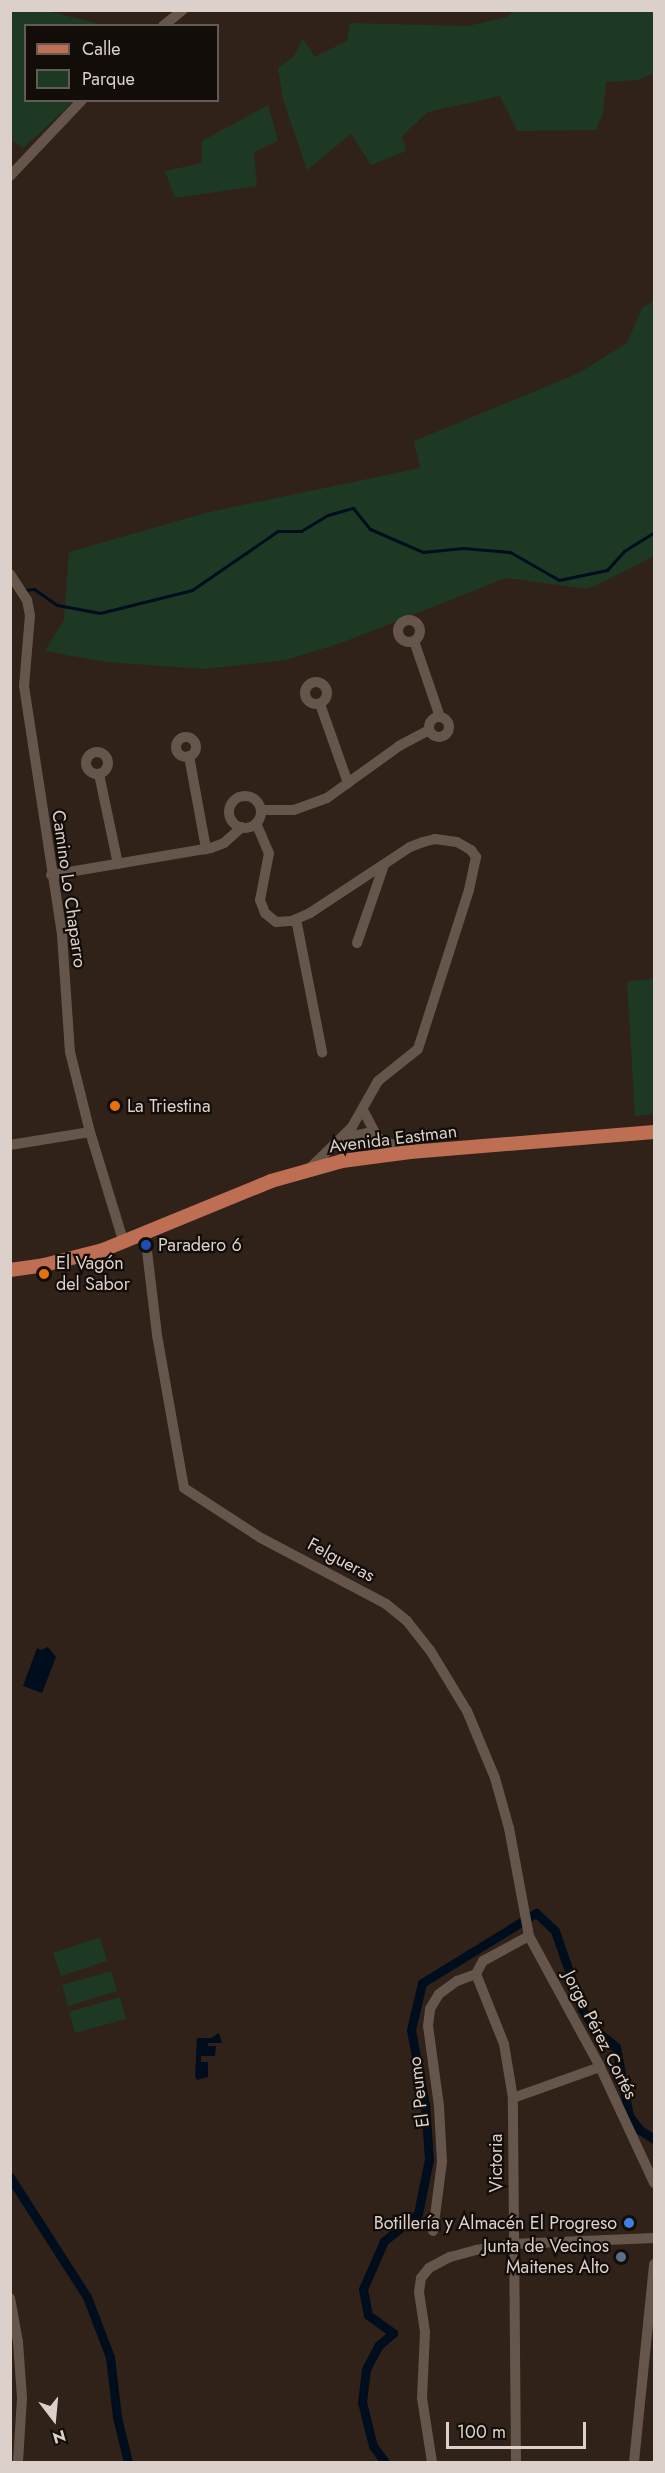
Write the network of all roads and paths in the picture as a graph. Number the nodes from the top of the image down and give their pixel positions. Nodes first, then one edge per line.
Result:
1 (183, 10) edge
2 (166, 24) edge
3 (80, 102) edge
4 (10, 176) edge
5 (10, 574) edge
6 (414, 641) dead end
7 (320, 704) dead end
8 (440, 717) junction
9 (429, 730) junction
10 (189, 756) dead end
11 (99, 774) dead end
12 (348, 783) junction
13 (261, 810) junction
14 (256, 824) junction
15 (243, 827) junction
16 (206, 849) junction
17 (118, 864) junction
18 (384, 865) junction
19 (51, 875) junction
20 (296, 919) junction
21 (357, 943) dead end
22 (322, 1052) dead end
23 (363, 1110) junction
24 (90, 1132) junction
25 (654, 1132) edge
26 (377, 1137) junction
27 (339, 1139) junction
28 (10, 1144) edge
29 (410, 1152) junction
30 (308, 1170) junction
31 (145, 1234) junction
32 (124, 1243) junction
33 (10, 1270) edge
34 (529, 1933) junction
35 (476, 1974) junction
36 (600, 2067) junction
37 (513, 2098) junction
38 (654, 2183) edge
39 (433, 2231) dead end
40 (654, 2238) edge
41 (512, 2244) junction
42 (654, 2264) edge
43 (10, 2298) edge
44 (18, 2463) edge
45 (432, 2463) edge
46 (516, 2463) edge
47 (634, 2463) edge

1 - 2 street
3 - 4 street
5 - 19 street, Camino Lo Chaparro
6 - 8 street
7 - 12 street
8 - 9 street
8 - 9 street
9 - 12 street
10 - 16 street
11 - 17 street
12 - 13 street
13 - 14 street
13 - 15 street
14 - 15 street
14 - 20 street
15 - 16 street
16 - 17 street
17 - 19 street
18 - 20 street
18 - 21 street
18 - 23 street
19 - 24 street, Camino Lo Chaparro
20 - 22 street
23 - 26 street
23 - 27 street
24 - 28 street
24 - 32 street, Camino Lo Chaparro
25 - 29 main road, Avenida Eastman
26 - 27 street
26 - 29 street
27 - 30 street
29 - 30 main road, Avenida Eastman
30 - 31 main road, Avenida Eastman
31 - 32 main road, Avenida Eastman
31 - 34 street, Felgueras
32 - 33 main road, Avenida Eastman
34 - 35 street
34 - 36 street, Jorge Pérez Cortés
35 - 37 street, Victoria
35 - 39 street, El Peumo
36 - 37 street
36 - 38 street, Jorge Pérez Cortés
37 - 41 street, Victoria
40 - 41 street
41 - 45 street
41 - 46 street, Victoria
42 - 47 street
43 - 44 street

